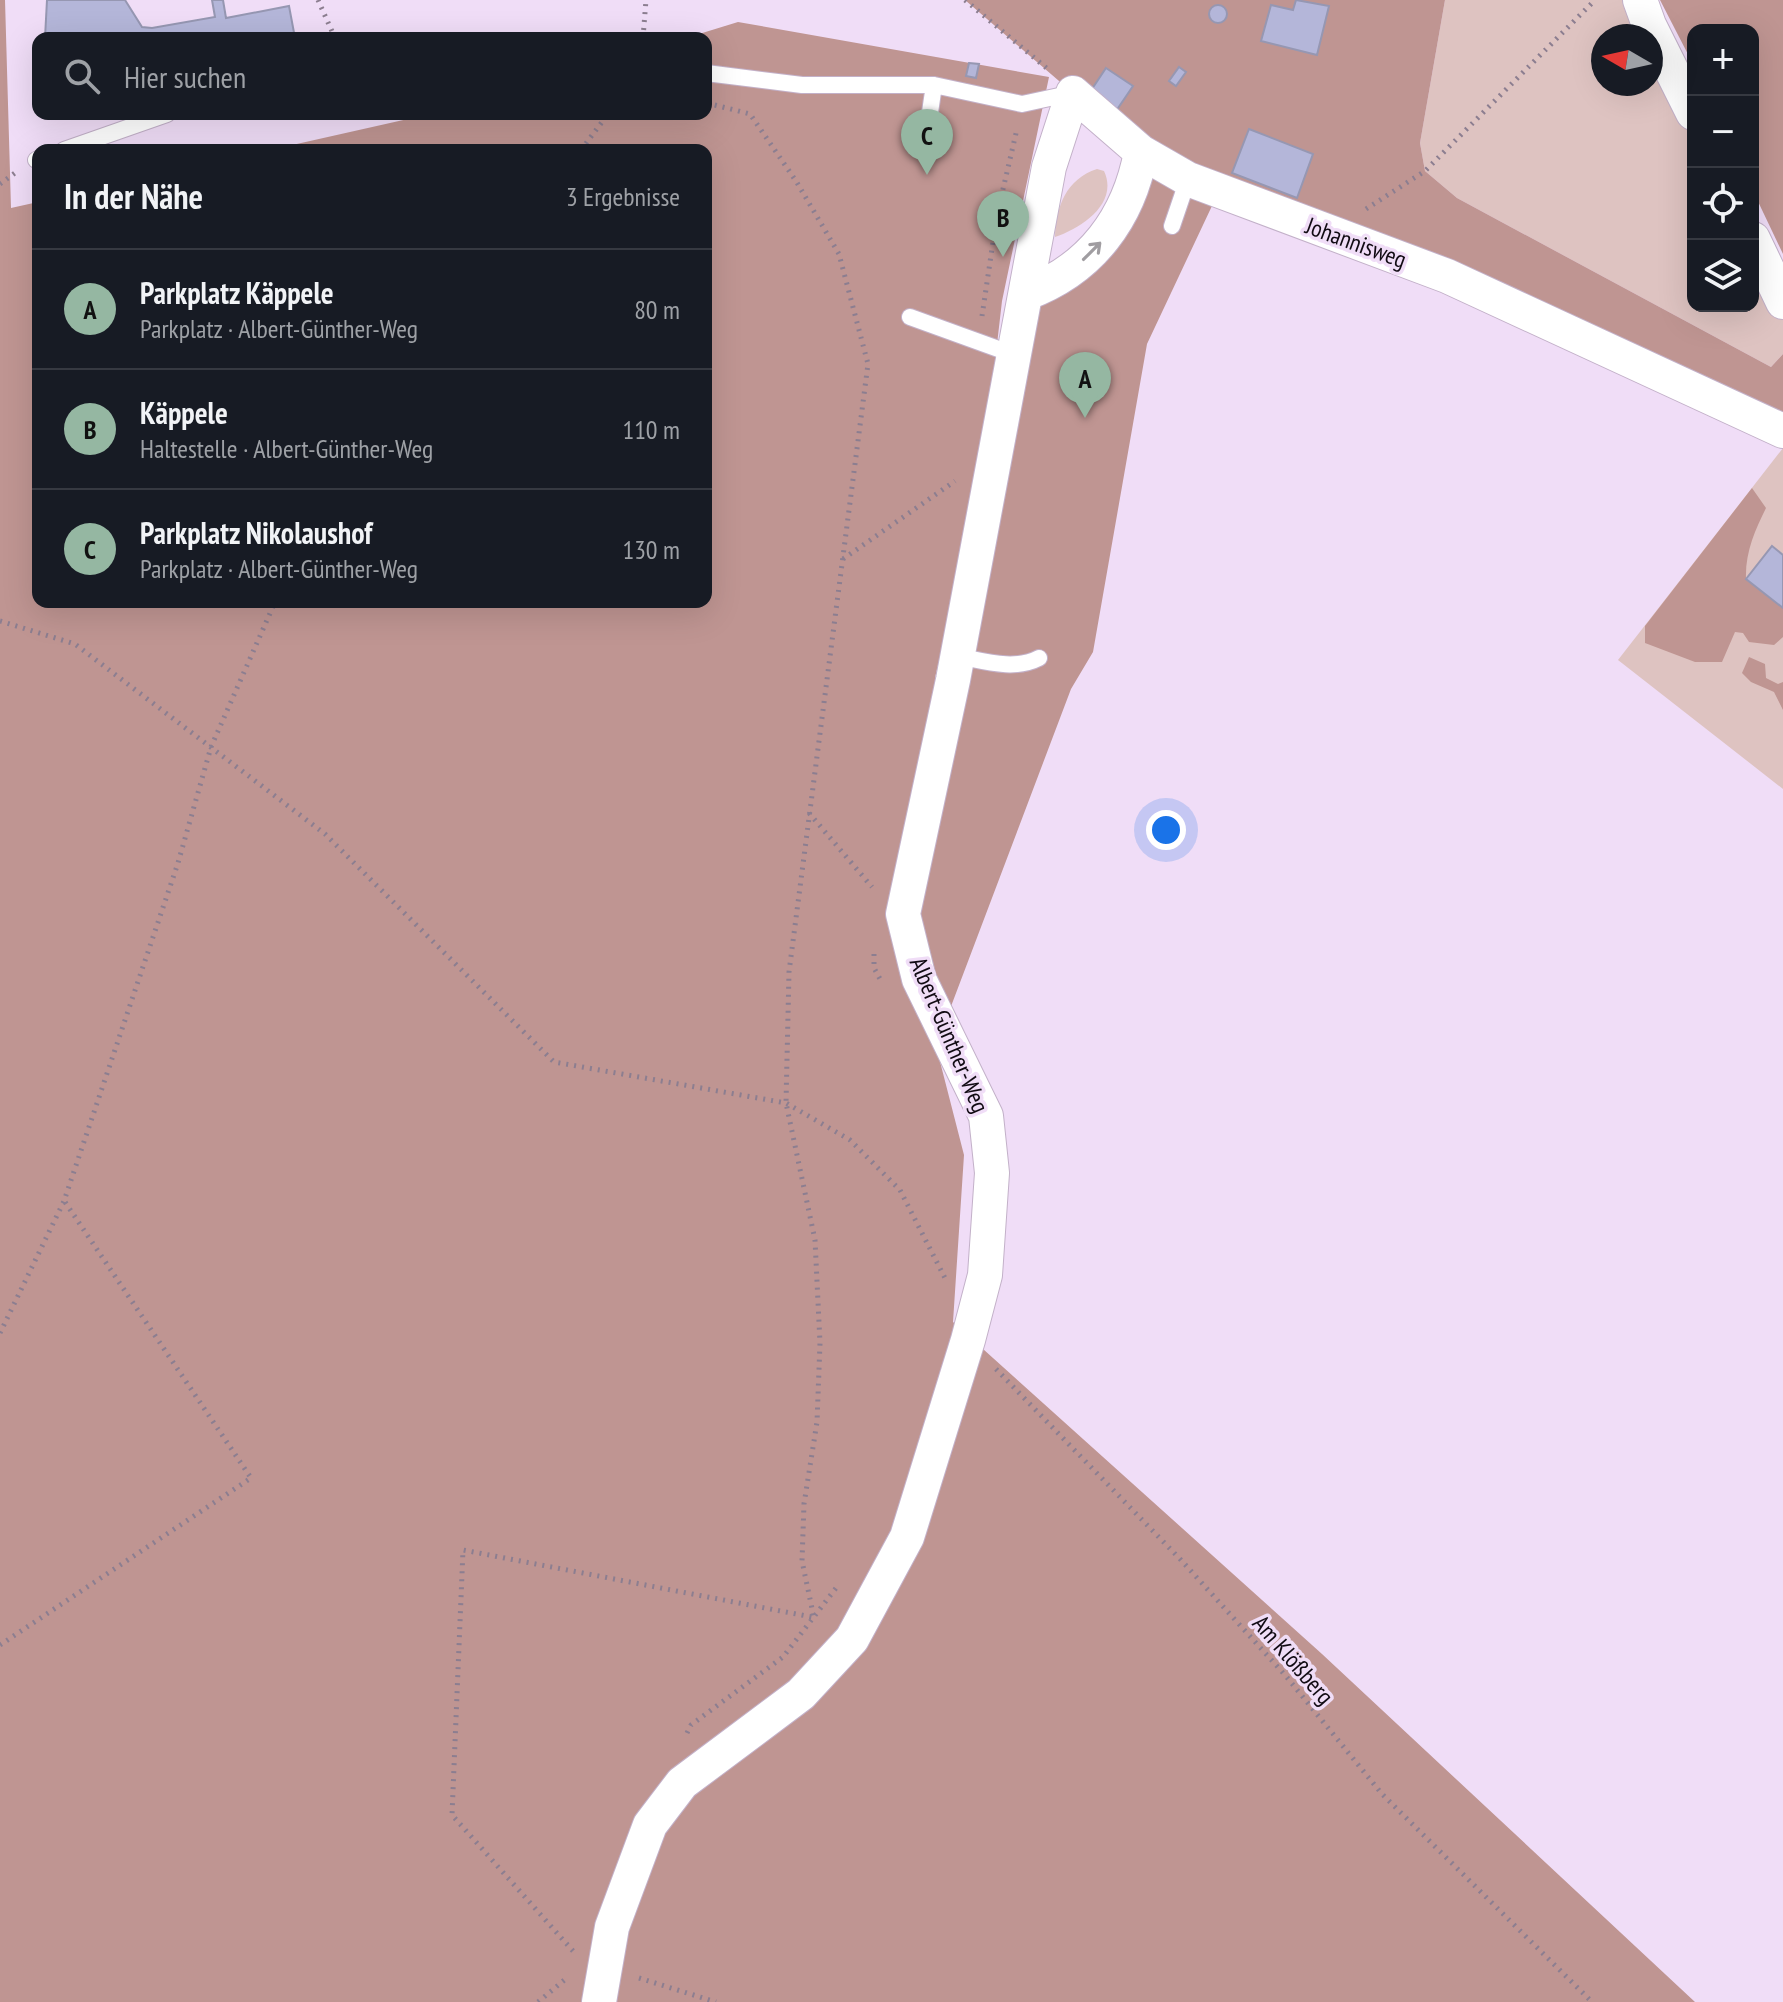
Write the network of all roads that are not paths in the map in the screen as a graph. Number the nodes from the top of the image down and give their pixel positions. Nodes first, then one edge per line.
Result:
1 (1640, 0) edge
2 (712, 74) edge
3 (934, 85) junction
4 (1073, 93) junction
5 (1687, 101) edge
6 (929, 119) dead end
7 (150, 120) edge
8 (81, 144) edge
9 (1141, 152) junction
10 (1188, 179) junction
11 (1172, 226) dead end
12 (1753, 240) edge
13 (1027, 293) junction
14 (1783, 302) edge
15 (910, 317) dead end
16 (1015, 355) junction
17 (1783, 431) edge
18 (957, 656) junction
19 (1039, 658) dead end
20 (599, 2002) edge

1 - 5 street
2 - 3 lane
3 - 4 lane
3 - 6 lane
4 - 9 street, Johannisweg
4 - 13 street, Albert-Günther-Weg
7 - 8 lane
9 - 10 street, Johannisweg
13 -> 9 street
10 - 11 lane
10 - 17 street, Johannisweg
12 - 14 street
13 - 16 street, Albert-Günther-Weg
15 - 16 lane
16 - 18 street, Albert-Günther-Weg
18 - 19 lane
18 - 20 street, Albert-Günther-Weg

